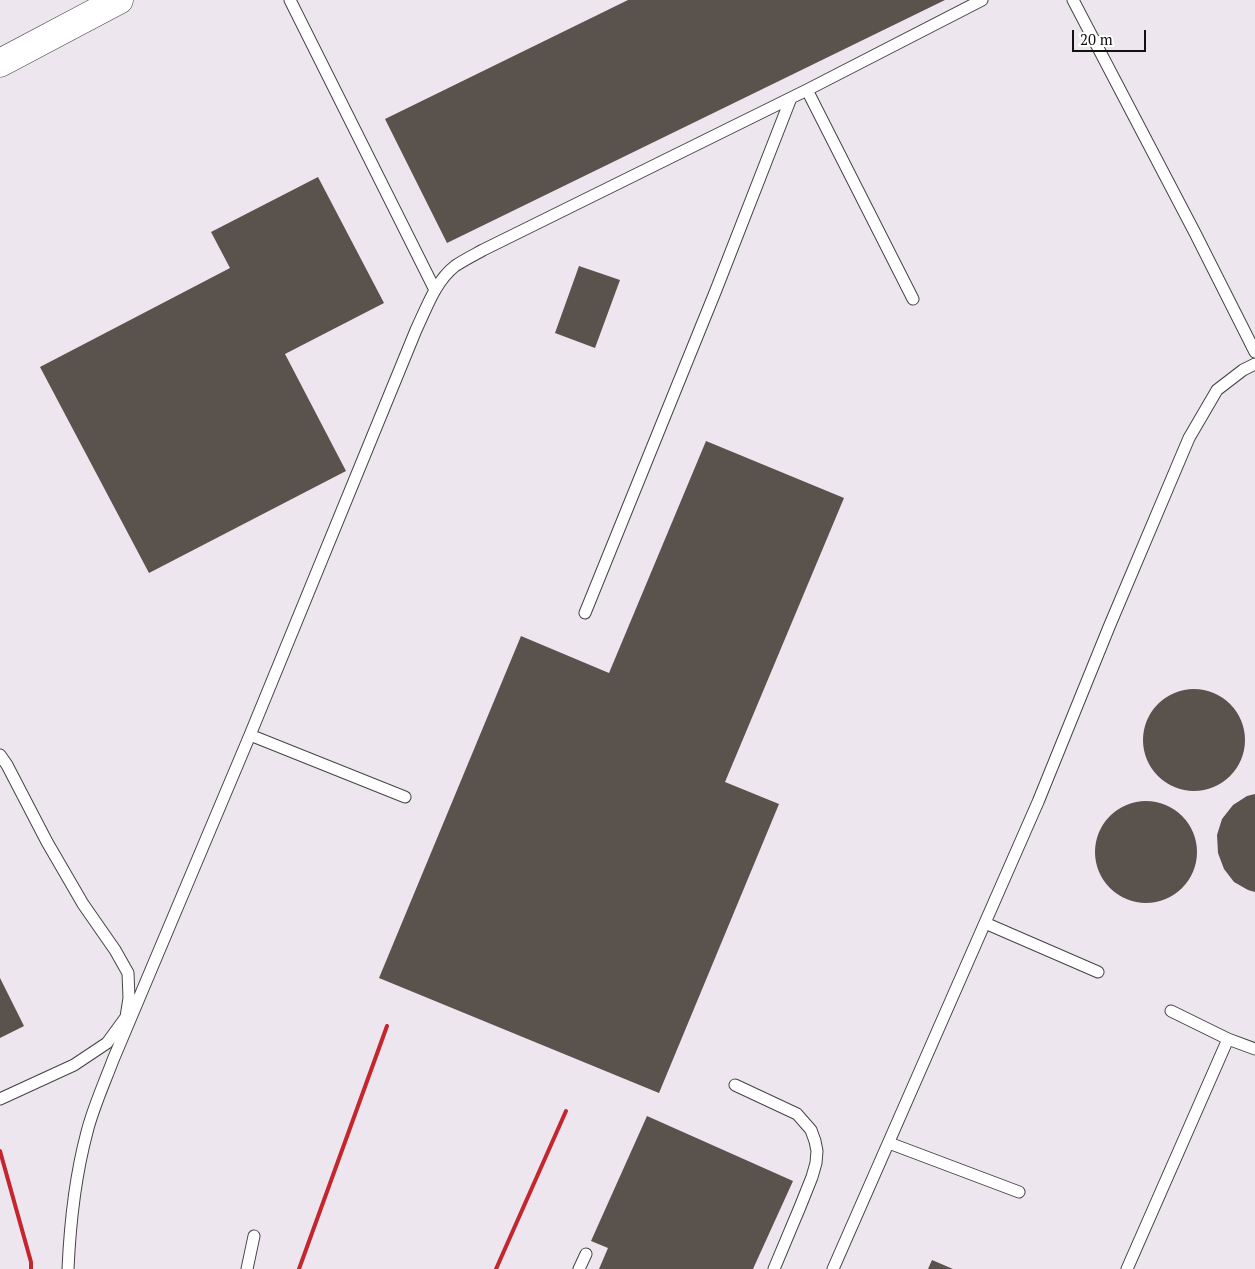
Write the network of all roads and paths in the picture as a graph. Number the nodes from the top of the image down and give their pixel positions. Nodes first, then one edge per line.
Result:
1 (119, 0) edge
2 (290, 0) edge
3 (982, 0) edge
4 (1073, 0) edge
5 (0, 63) edge
6 (807, 90) junction
7 (791, 98) junction
8 (435, 290) junction
9 (913, 299) dead end
10 (1255, 352) edge
11 (1255, 364) edge
12 (585, 613) dead end
13 (250, 736) junction
14 (0, 756) edge
15 (405, 797) dead end
16 (985, 923) junction
17 (1098, 972) dead end
18 (1171, 1011) dead end
19 (1228, 1039) junction
20 (1255, 1049) edge
21 (735, 1086) dead end
22 (0, 1099) edge
23 (889, 1143) junction
24 (1019, 1192) dead end
25 (254, 1236) dead end
26 (586, 1254) dead end
27 (68, 1269) edge
28 (247, 1269) edge
29 (580, 1269) edge
30 (774, 1269) edge
31 (833, 1269) edge
32 (1127, 1269) edge

1 - 5 street
2 - 8 lane
3 - 6 lane
4 - 10 lane
6 - 7 lane
6 - 9 lane
7 - 8 lane
7 - 12 lane
8 - 13 lane
11 - 16 lane
13 - 15 lane
13 - 27 lane
14 - 22 lane
16 - 17 lane
16 - 23 lane
18 - 19 lane
19 - 20 lane
19 - 32 lane
21 - 30 lane
23 - 24 lane
23 - 31 lane
25 - 28 lane
26 - 29 lane

